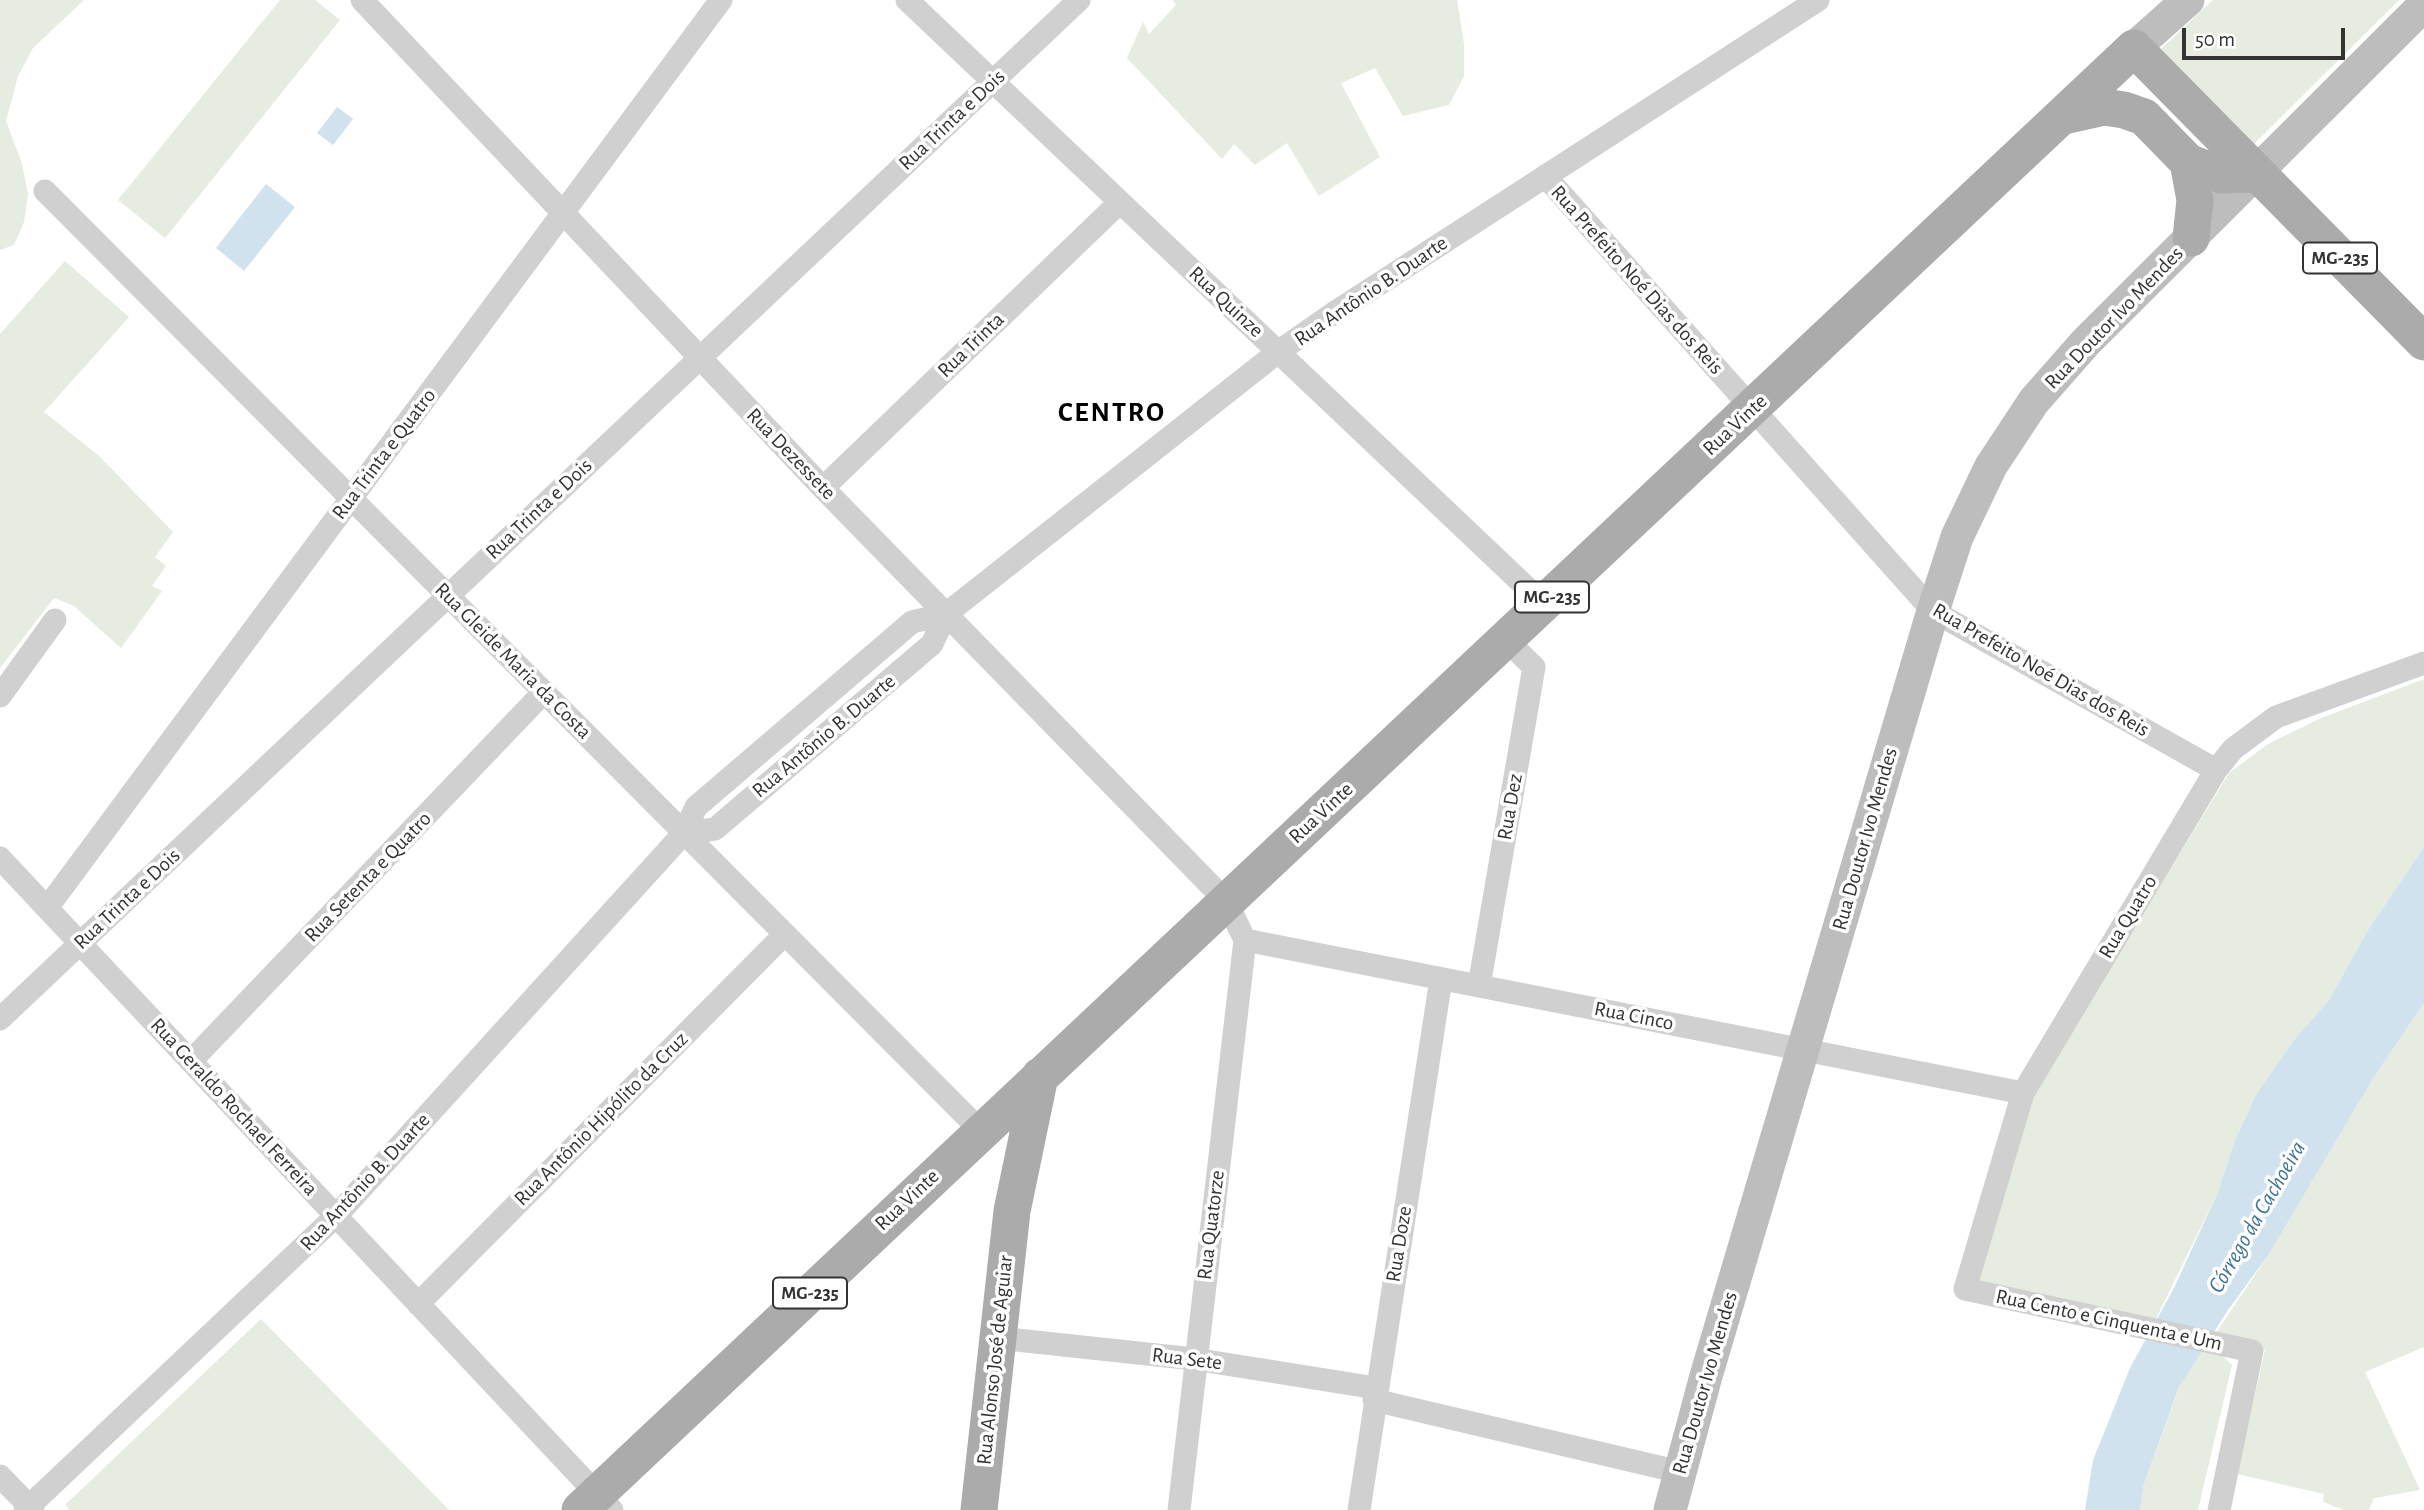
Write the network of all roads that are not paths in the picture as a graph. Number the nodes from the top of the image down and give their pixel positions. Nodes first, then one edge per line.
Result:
1 (362, 0) edge
2 (721, 0) edge
3 (908, 0) edge
4 (1079, 0) edge
5 (1818, 0) edge
6 (2188, 0) edge
7 (2424, 5) edge
8 (2134, 48) junction
9 (993, 81) junction
10 (2194, 111) junction
11 (2064, 116) junction
12 (2166, 140) junction
13 (2256, 174) junction
14 (1545, 176) junction
15 (45, 191) dead end
16 (1119, 202) junction
17 (563, 213) junction
18 (2191, 238) junction
19 (2424, 342) edge
20 (1278, 352) junction
21 (700, 358) junction
22 (1753, 409) junction
23 (823, 488) junction
24 (351, 499) junction
25 (448, 596) junction
26 (1544, 604) junction
27 (1933, 611) junction
28 (946, 614) junction
29 (55, 620) dead end
30 (1506, 640) junction
31 (2424, 663) edge
32 (544, 692) junction
33 (0, 696) edge
34 (2216, 770) junction
35 (684, 833) junction
36 (0, 858) edge
37 (1226, 901) junction
38 (47, 908) junction
39 (785, 934) junction
40 (1245, 940) junction
41 (80, 943) junction
42 (1441, 979) junction
43 (1479, 986) junction
44 (0, 1019) edge
45 (1803, 1050) junction
46 (191, 1061) junction
47 (1040, 1076) junction
48 (2023, 1093) junction
49 (981, 1131) junction
50 (1012, 1210) junction
51 (336, 1216) junction
52 (1965, 1289) joint
53 (418, 1304) junction
54 (998, 1338) junction
55 (1194, 1359) junction
56 (1375, 1394) junction
57 (1680, 1472) junction
58 (0, 1476) edge
59 (596, 1505) edge
60 (29, 1509) edge
61 (979, 1510) edge
62 (1178, 1510) edge
63 (1359, 1510) edge
64 (1670, 1510) edge
65 (2219, 1510) edge

1 - 17 street, Rua Dezessete
2 - 17 street, Rua Trinta e Quatro
3 - 9 street, Rua Quinze
4 - 9 street, Rua Trinta e Dois
5 - 14 street, Rua Antônio B. Duarte
6 - 8 street
7 - 13 street, Rua Doutor Ivo Mendes
8 - 10 main road, MG-235
8 - 11 main road, MG-235
8 - 12 main road
9 - 16 street, Rua Quinze
9 - 21 street, Rua Trinta e Dois
10 - 12 main road
10 - 13 main road, MG-235
11 - 12 main road
11 - 22 main road, Rua Vinte / MG-235
12 - 13 main road
12 - 18 main road
13 - 18 street, Rua Doutor Ivo Mendes
13 - 19 main road, MG-235
14 - 20 street, Rua Antônio B. Duarte
14 - 22 street, Rua Prefeito Noé Dias dos Reis
15 - 24 street, Rua Gleide Maria da Costa
16 - 20 street, Rua Quinze
16 - 23 street, Rua Trinta
17 - 21 street, Rua Dezessete
17 - 24 street, Rua Trinta e Quatro
18 - 27 street, Rua Doutor Ivo Mendes
20 - 26 street, Rua Quinze
20 - 28 street, Rua Antônio B. Duarte
21 - 23 street, Rua Dezessete
21 - 25 street, Rua Trinta e Dois
22 - 26 main road, Rua Vinte / MG-235
22 - 27 street, Rua Prefeito Noé Dias dos Reis
23 - 28 street, Rua Dezessete
24 - 25 street, Rua Gleide Maria da Costa
24 - 38 street, Rua Trinta e Quatro
25 - 32 street, Rua Gleide Maria da Costa
25 - 41 street, Rua Trinta e Dois
26 - 30 main road, Rua Vinte / MG-235
27 - 34 street, Rua Prefeito Noé Dias dos Reis
27 - 45 street, Rua Doutor Ivo Mendes
28 - 35 street, Rua Antônio B. Duarte
28 - 37 street, Rua Dezessete
29 - 33 street
30 - 37 main road, Rua Vinte / MG-235
30 - 43 street, Rua Dez
31 - 34 street, Rua Quatro
32 - 35 street, Rua Gleide Maria da Costa
32 - 46 street, Rua Setenta e Quatro
34 - 48 street, Rua Quatro
35 - 39 street, Rua Gleide Maria da Costa
35 - 51 street, Rua Antônio B. Duarte
36 - 38 street, Rua Geraldo Rochael Ferreira
37 - 40 street, Rua Dezessete
37 - 47 main road, Rua Vinte / MG-235
38 - 41 street, Rua Geraldo Rochael Ferreira
39 - 49 street, Rua Gleide Maria da Costa
39 - 53 street, Rua Antônio Hipólito da Cruz
40 - 42 street, Rua Cinco
40 - 55 street, Rua Quatorze
41 - 44 street, Rua Trinta e Dois
41 - 46 street, Rua Geraldo Rochael Ferreira
42 - 43 street, Rua Cinco
42 - 56 street, Rua Doze
43 - 45 street, Rua Cinco
45 - 48 street, Rua Cinco
45 - 57 street, Rua Doutor Ivo Mendes
46 - 51 street, Rua Geraldo Rochael Ferreira
47 - 49 main road, Rua Vinte / MG-235
47 - 50 main road
48 - 52 street, Rua Quatro
49 - 50 main road
49 - 59 main road, Rua Vinte / MG-235
50 - 54 main road, Rua Alonso José de Aguiar
51 - 53 street, Rua Geraldo Rochael Ferreira
51 - 60 street, Rua Antônio B. Duarte
52 - 65 street, Rua Cento e Cinquenta e Um
53 - 59 street, Rua Geraldo Rochael Ferreira
54 - 55 street, Rua Sete
54 - 61 main road, Rua Alonso José de Aguiar
55 - 56 street, Rua Sete
55 - 62 street, Rua Quatorze
56 - 57 street, Rua Sete
56 - 63 street, Rua Doze
57 - 64 street, Rua Doutor Ivo Mendes
58 - 60 street

